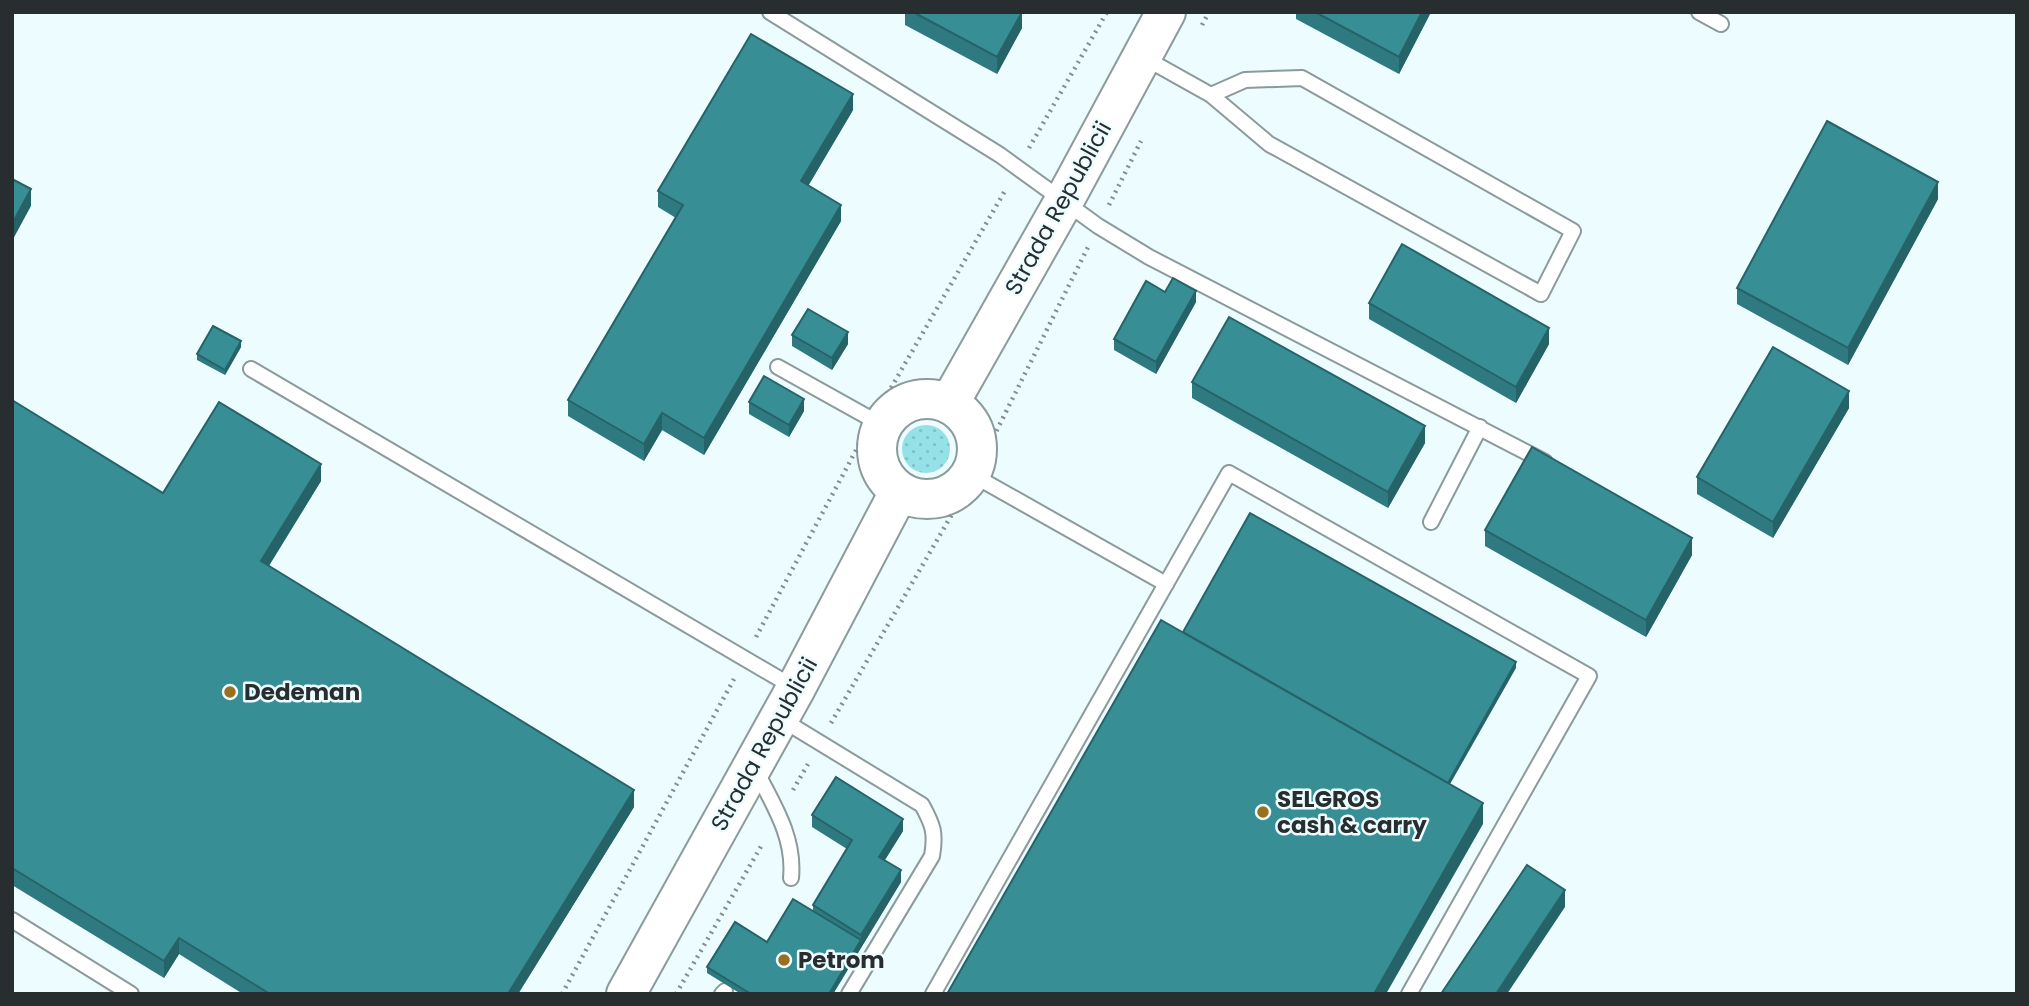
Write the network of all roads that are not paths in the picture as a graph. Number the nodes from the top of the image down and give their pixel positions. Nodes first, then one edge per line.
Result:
1 (769, 12) edge
2 (1699, 12) edge
3 (1163, 13) edge
4 (1721, 24) dead end
5 (1142, 56) junction
6 (1211, 95) junction
7 (1064, 201) junction
8 (778, 367) dead end
9 (251, 369) dead end
10 (949, 404) junction
11 (877, 422) junction
12 (1479, 427) junction
13 (1554, 466) edge
14 (973, 475) junction
15 (899, 492) junction
16 (1432, 522) dead end
17 (1166, 583) junction
18 (788, 703) junction
19 (753, 766) junction
20 (791, 878) dead end
21 (12, 920) edge
22 (131, 994) edge
23 (626, 994) edge
24 (849, 994) edge
25 (933, 994) edge
26 (1409, 994) edge

1 - 7 lane
2 - 4 lane
3 - 5 main road, Strada Republicii
5 - 6 lane
5 - 7 main road, Strada Republicii
6 - 6 lane
7 - 10 main road, Strada Republicii
7 - 12 lane
8 - 11 lane
9 - 18 lane
10 - 11 main road
10 - 14 main road
11 - 15 main road
12 - 13 lane
12 - 16 lane
14 - 15 main road
14 - 17 lane
15 - 18 main road, Strada Republicii
17 - 25 lane
17 - 26 lane
18 - 19 main road, Strada Republicii
18 - 24 lane
19 - 20 lane
19 - 23 main road, Strada Republicii
21 - 22 lane

